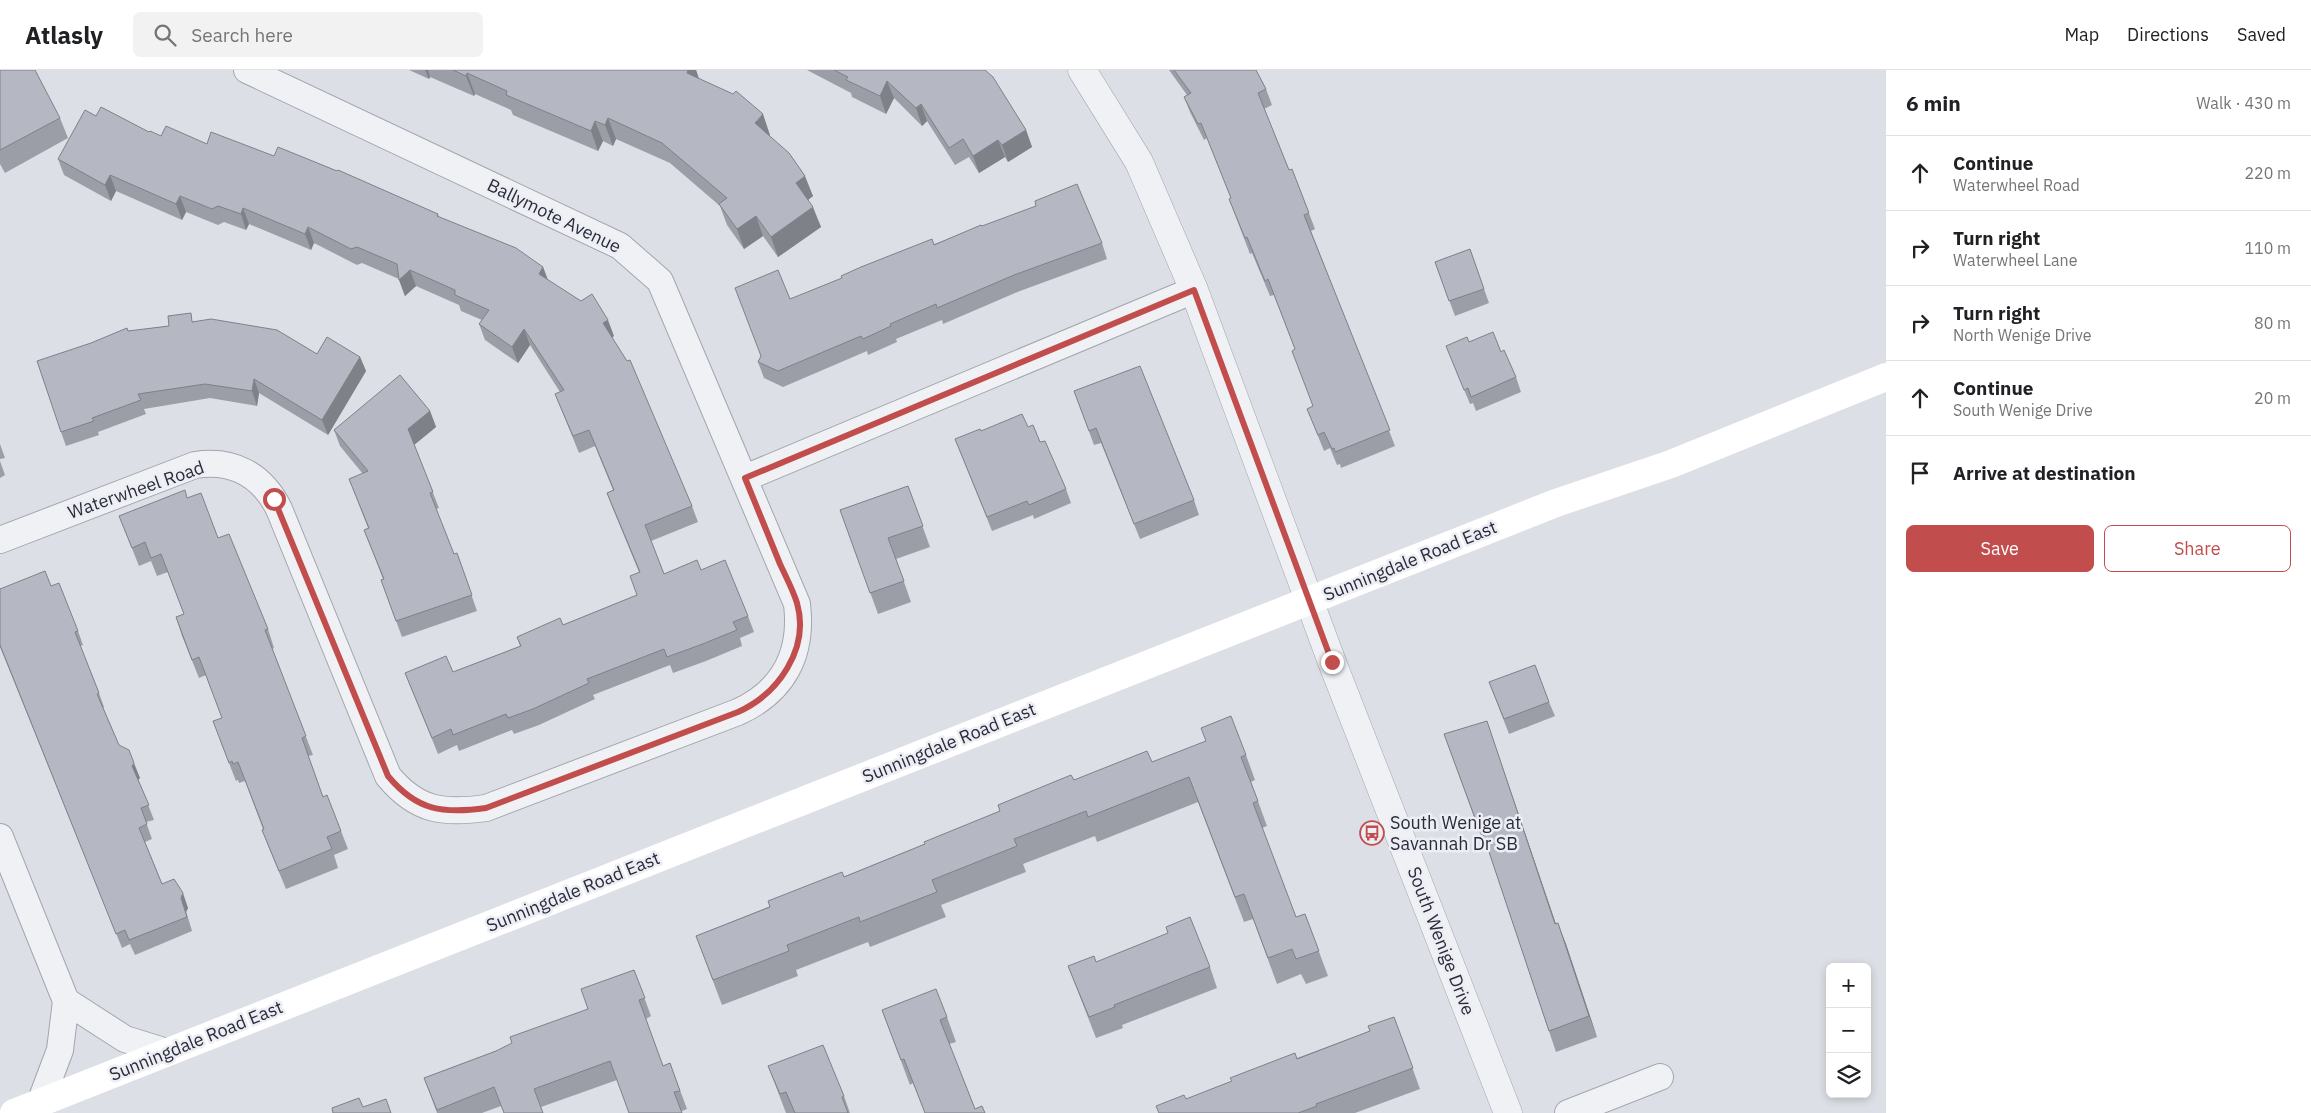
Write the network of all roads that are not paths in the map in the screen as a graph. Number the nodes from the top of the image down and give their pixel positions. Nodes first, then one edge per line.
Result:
1 (247, 70) edge
2 (1082, 70) edge
3 (1194, 290) junction
4 (1886, 377) edge
5 (745, 478) junction
6 (0, 540) edge
7 (1309, 601) junction
8 (0, 837) edge
9 (66, 1001) junction
10 (167, 1052) junction
11 (1660, 1077) dead end
12 (40, 1102) junction
13 (14, 1113) edge
14 (1508, 1113) edge
15 (1568, 1113) edge

1 - 5 street, Ballymote Avenue
2 - 3 street, South Wenige Drive
3 - 5 street
3 - 7 street, South Wenige Drive
4 - 7 main road, Sunningdale Road East
5 - 6 street, Waterwheel Road
7 - 10 main road, Sunningdale Road East
7 - 14 street, South Wenige Drive
8 - 9 street
9 - 10 street
9 - 12 street
10 - 12 main road, Sunningdale Road East
11 - 15 street
12 - 13 main road, Sunningdale Road East

